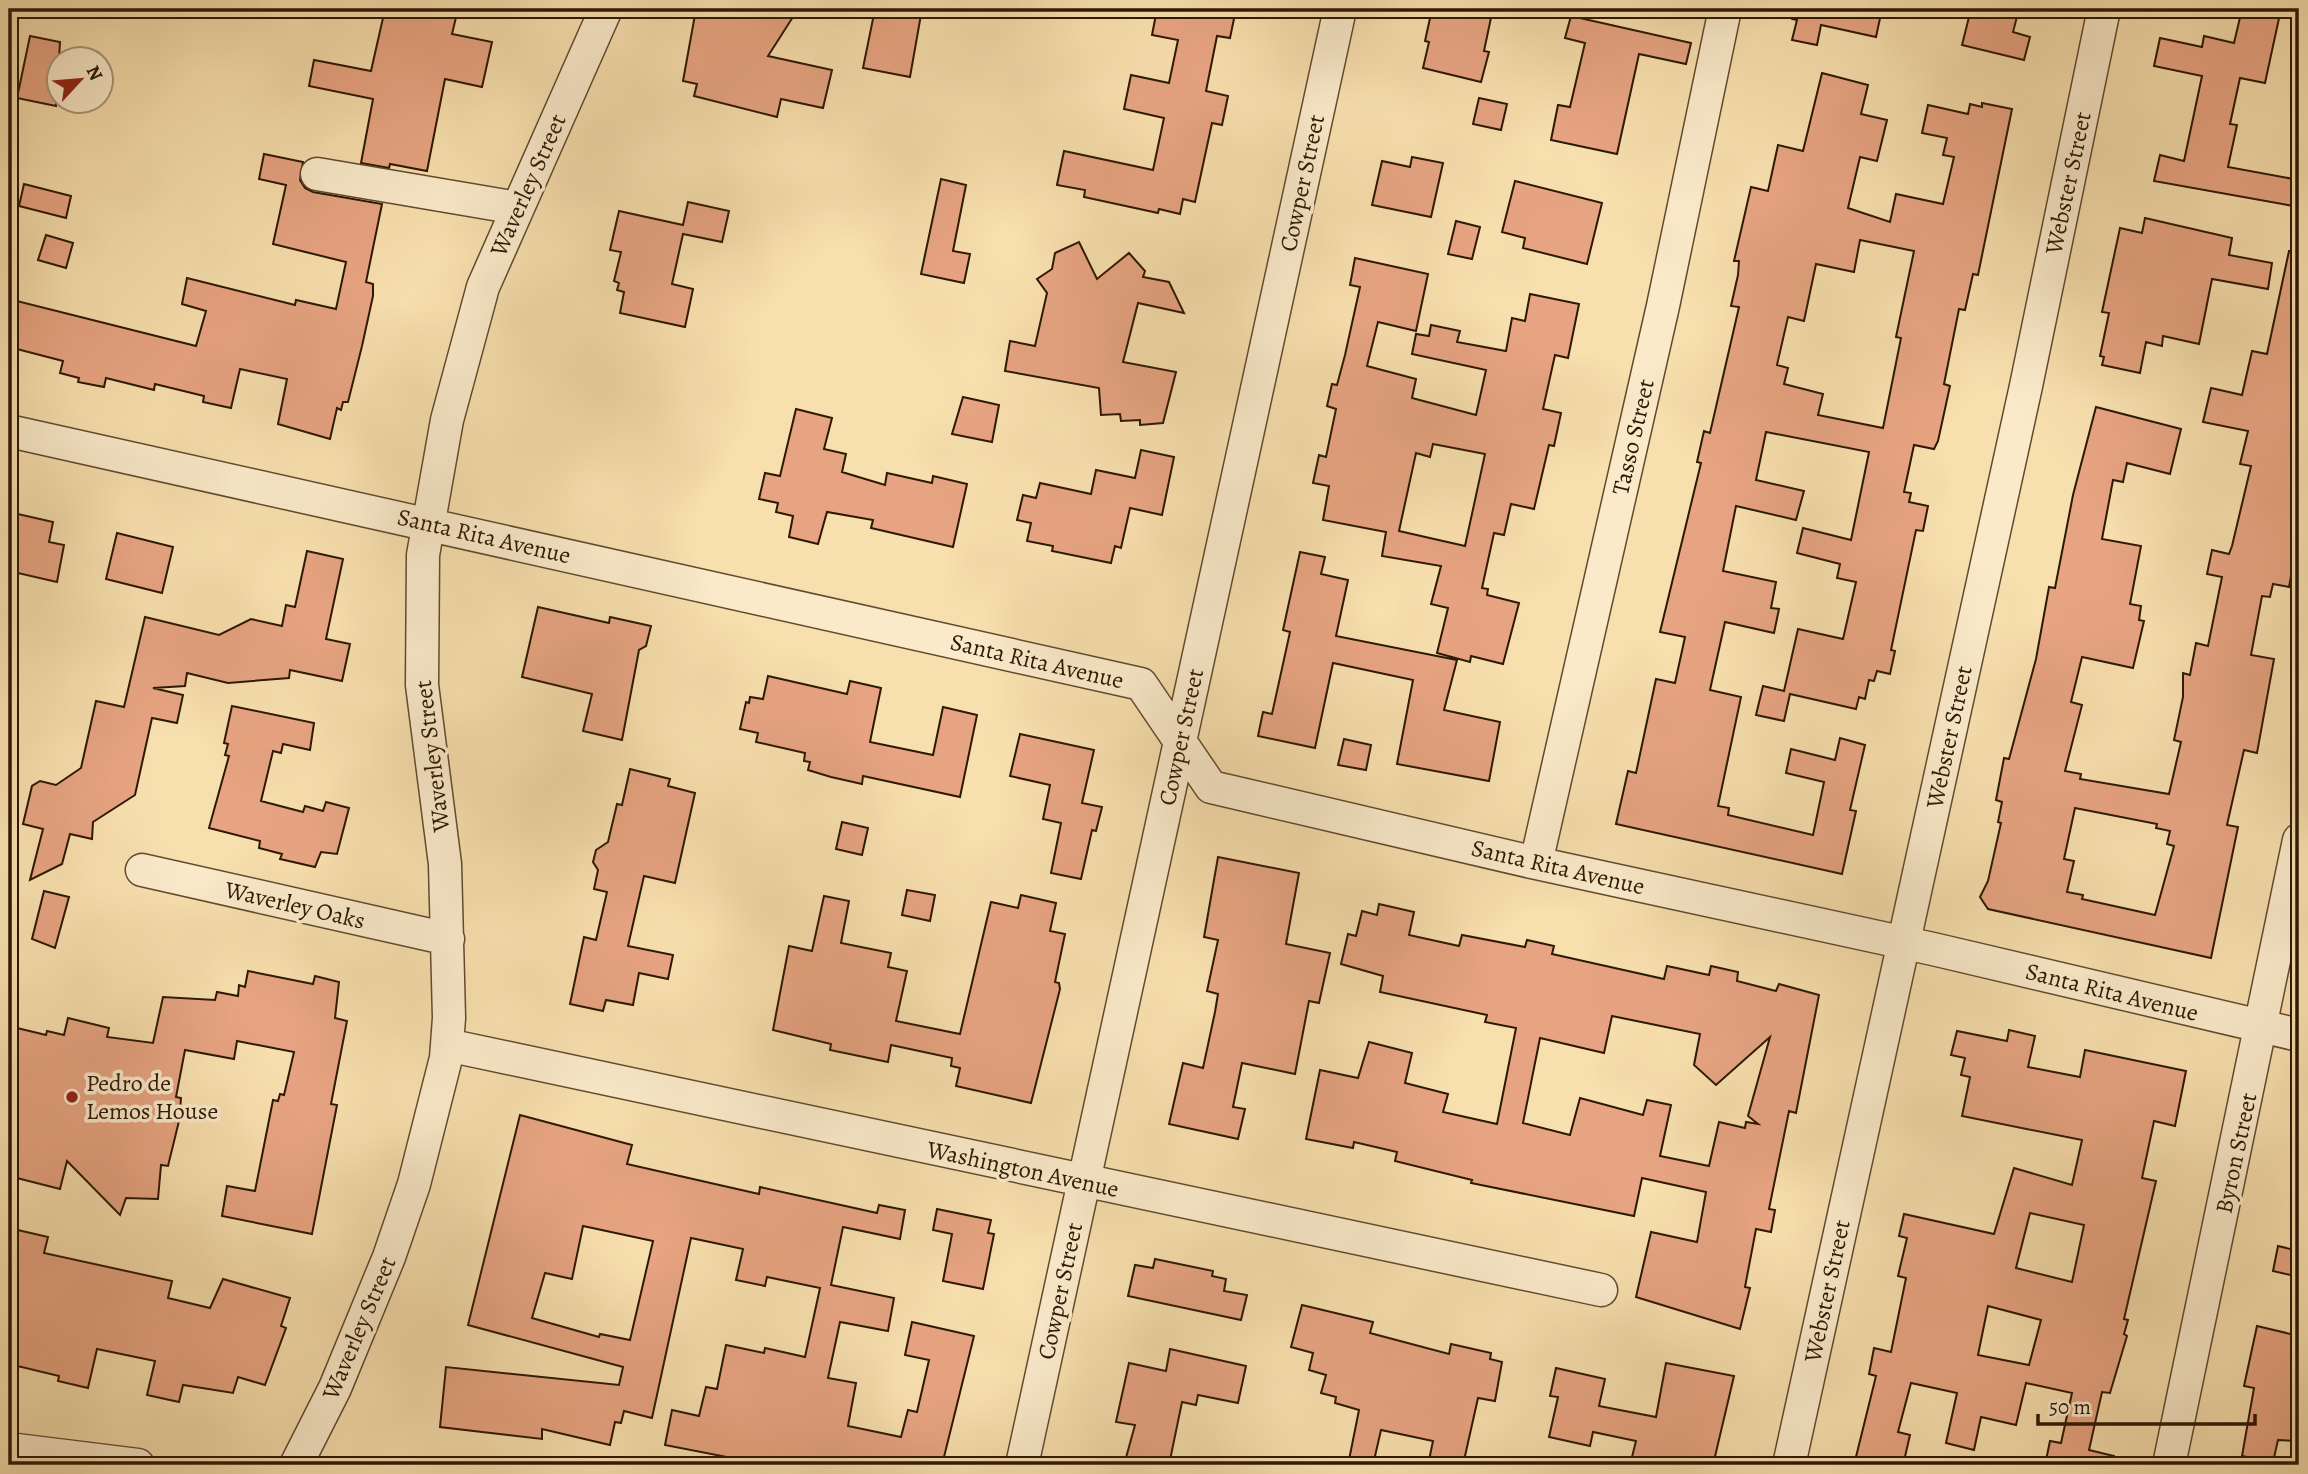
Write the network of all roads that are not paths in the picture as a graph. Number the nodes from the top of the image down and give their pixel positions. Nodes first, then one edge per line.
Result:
1 (606, 9) edge
2 (1340, 9) edge
3 (1725, 9) edge
4 (2104, 9) edge
5 (317, 174) dead end
6 (517, 208) junction
7 (9, 431) edge
8 (427, 524) junction
9 (1180, 743) junction
10 (2299, 840) edge
11 (1536, 863) junction
12 (142, 870) dead end
13 (449, 939) junction
14 (1903, 942) junction
15 (2262, 1027) junction
16 (2299, 1035) edge
17 (447, 1045) junction
18 (1084, 1181) junction
19 (1601, 1290) dead end
20 (9, 1449) edge
21 (138, 1465) edge
22 (296, 1465) edge
23 (1022, 1465) edge
24 (1789, 1465) edge
25 (2169, 1465) edge

1 - 6 street, Waverley Street
2 - 9 street, Cowper Street
3 - 11 street, Tasso Street
4 - 14 street, Webster Street
5 - 6 street
6 - 8 street, Waverley Street
7 - 8 street, Santa Rita Avenue
8 - 9 street, Santa Rita Avenue
8 - 13 street, Waverley Street
9 - 11 street, Santa Rita Avenue
9 - 18 street, Cowper Street
10 - 15 street, Byron Street
11 - 14 street, Santa Rita Avenue
12 - 13 street, Waverley Oaks
13 - 17 street, Waverley Street
14 - 15 street, Santa Rita Avenue
14 - 24 street, Webster Street
15 - 16 street, Santa Rita Avenue
15 - 25 street, Byron Street
17 - 18 street, Washington Avenue
17 - 22 street, Waverley Street
18 - 19 street, Washington Avenue
18 - 23 street, Cowper Street
20 - 21 street

